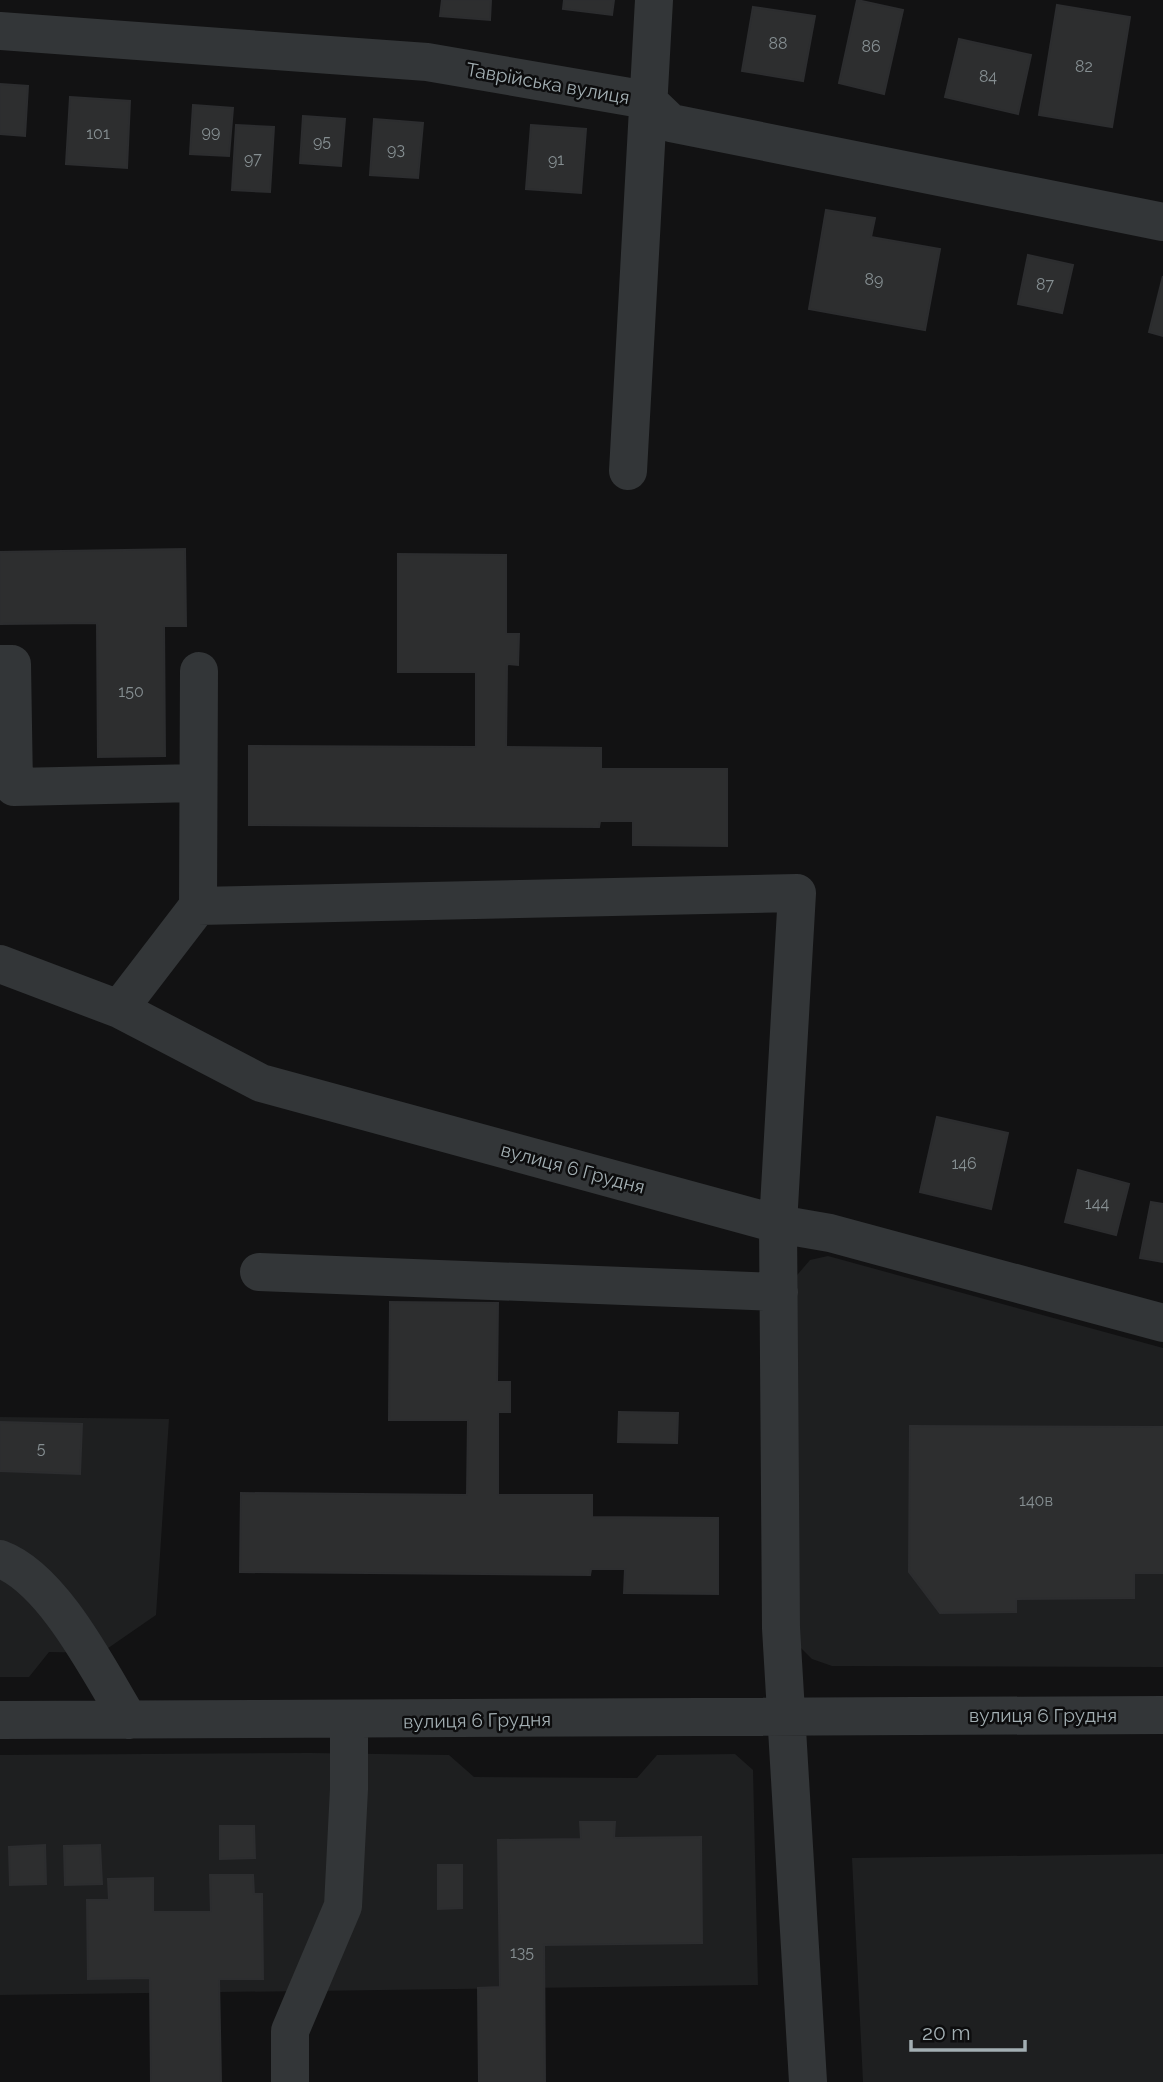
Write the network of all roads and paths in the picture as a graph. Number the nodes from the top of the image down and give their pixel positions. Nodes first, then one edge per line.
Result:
1 (654, 0) edge
2 (0, 31) edge
3 (647, 100) junction
4 (1163, 222) edge
5 (628, 471) dead end
6 (0, 664) edge
7 (199, 671) dead end
8 (198, 783) junction
9 (198, 906) junction
10 (0, 964) edge
11 (119, 1010) junction
12 (778, 1224) junction
13 (259, 1272) dead end
14 (779, 1292) junction
15 (1163, 1323) edge
16 (0, 1559) edge
17 (785, 1715) junction
18 (1163, 1715) edge
19 (0, 1720) edge
20 (128, 1720) junction
21 (349, 1720) junction
22 (290, 2082) edge
23 (808, 2082) edge

1 - 3 street
2 - 3 street, Таврійська вулиця
3 - 4 street, Таврійська вулиця
3 - 5 street
6 - 8 street
7 - 8 street
8 - 9 street
9 - 11 street
9 - 12 street
10 - 11 street, вулиця 6 Грудня
11 - 12 street, вулиця 6 Грудня
12 - 14 street
12 - 15 street, вулиця 6 Грудня
13 - 14 street
14 - 17 street
16 - 20 street
17 - 18 street, вулиця 6 Грудня
17 - 21 street, вулиця 6 Грудня
17 - 23 street
19 - 20 street, вулиця 6 Грудня
20 - 21 street, вулиця 6 Грудня
21 - 22 street

